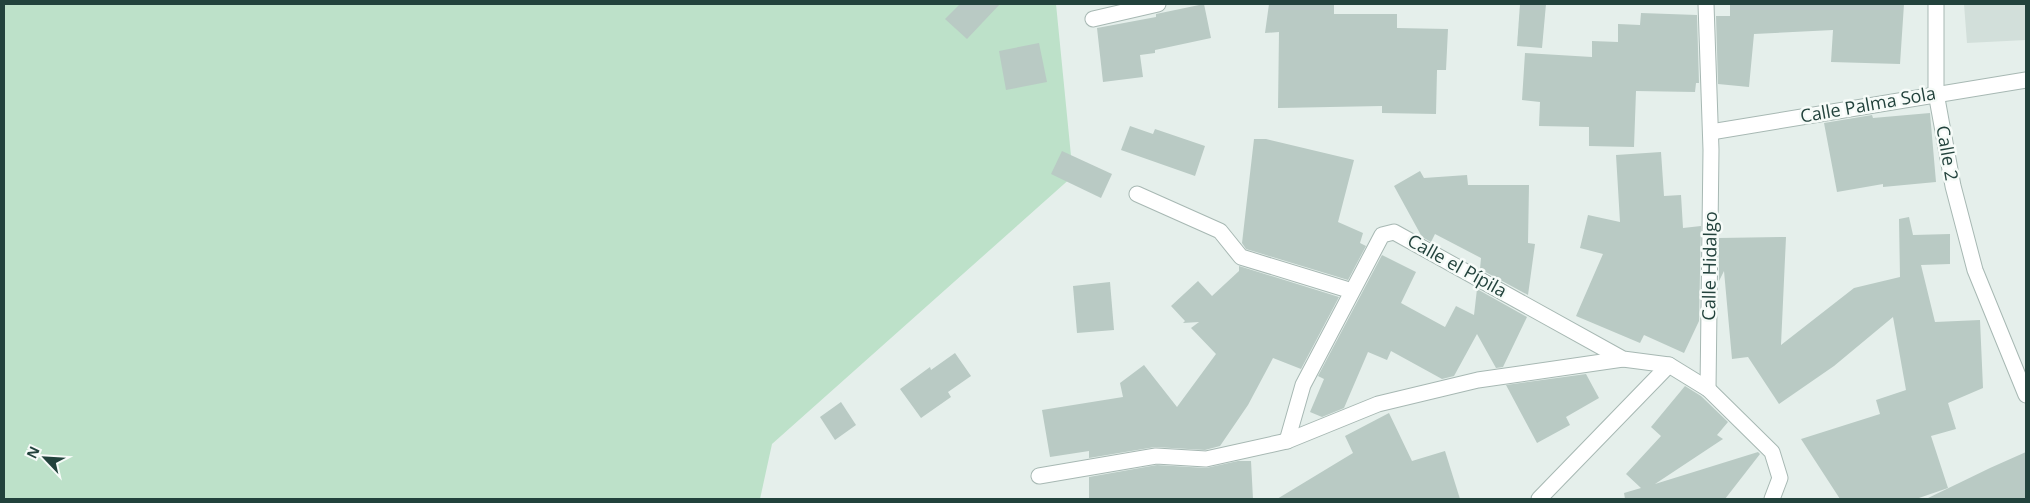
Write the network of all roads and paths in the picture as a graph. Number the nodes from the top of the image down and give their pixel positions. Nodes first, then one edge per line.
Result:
1 (1158, 4) edge
2 (1706, 4) edge
3 (1936, 4) edge
4 (1093, 19) dead end
5 (2026, 80) edge
6 (1936, 93) junction
7 (1710, 132) junction
8 (1136, 194) dead end
9 (1352, 291) junction
10 (1623, 359) junction
11 (1669, 365) junction
12 (1708, 389) junction
13 (2026, 394) edge
14 (1287, 441) junction
15 (1039, 476) dead end
16 (1539, 499) edge
17 (1772, 499) edge

1 - 4 street
2 - 7 street, Calle Hidalgo
3 - 6 street, Calle 2
5 - 6 street, Calle Palma Sola
6 - 7 street, Calle Palma Sola
6 - 13 street, Calle 2
7 - 12 street, Calle Hidalgo
8 - 9 street
9 - 10 street, Calle el Pípila
9 - 14 street, Calle el Pípila
10 - 11 street, Calle el Pípila
10 - 14 street
11 - 12 street, Calle el Pípila
11 - 16 street
12 - 17 street
14 - 15 street

